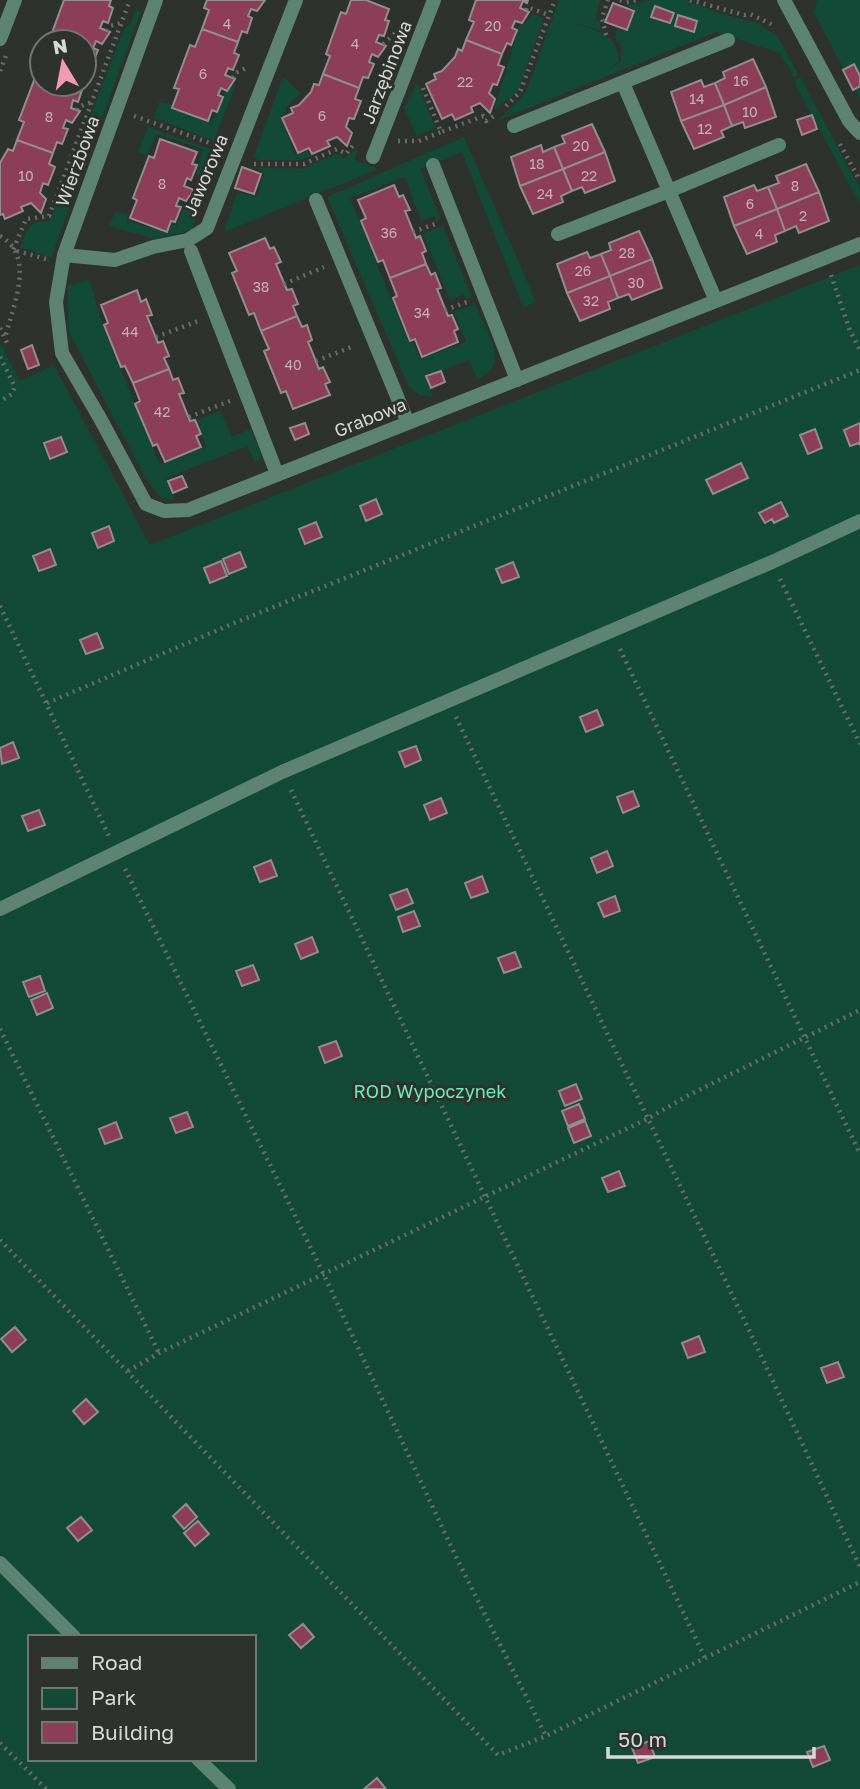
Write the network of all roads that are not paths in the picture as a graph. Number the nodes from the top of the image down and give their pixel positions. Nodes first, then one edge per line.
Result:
1 (15, 0) edge
2 (156, 0) edge
3 (296, 0) edge
4 (434, 0) edge
5 (784, 0) edge
6 (0, 39) edge
7 (728, 40) dead end
8 (623, 83) junction
9 (514, 126) dead end
10 (860, 133) edge
11 (779, 145) dead end
12 (373, 157) dead end
13 (433, 165) dead end
14 (669, 191) junction
15 (316, 200) dead end
16 (558, 234) dead end
17 (860, 244) edge
18 (191, 251) dead end
19 (64, 255) junction
20 (716, 301) junction
21 (517, 380) junction
22 (408, 423) junction
23 (278, 474) junction
24 (860, 521) edge
25 (0, 909) edge
26 (0, 1563) edge
27 (72, 1635) edge
28 (200, 1761) edge
29 (229, 1789) edge

1 - 6 street
2 - 19 street, Wierzbowa
3 - 19 street, Jaworowa
4 - 12 street, Jarzębinowa
5 - 10 street
7 - 8 street
8 - 9 street
8 - 14 street
11 - 14 street
13 - 21 street
14 - 16 street
14 - 20 street
15 - 22 street
17 - 20 street, Grabowa
18 - 23 street
19 - 23 street, Grabowa
20 - 21 street, Grabowa
21 - 22 street, Grabowa
22 - 23 street, Grabowa
24 - 25 street
26 - 27 street
28 - 29 street

